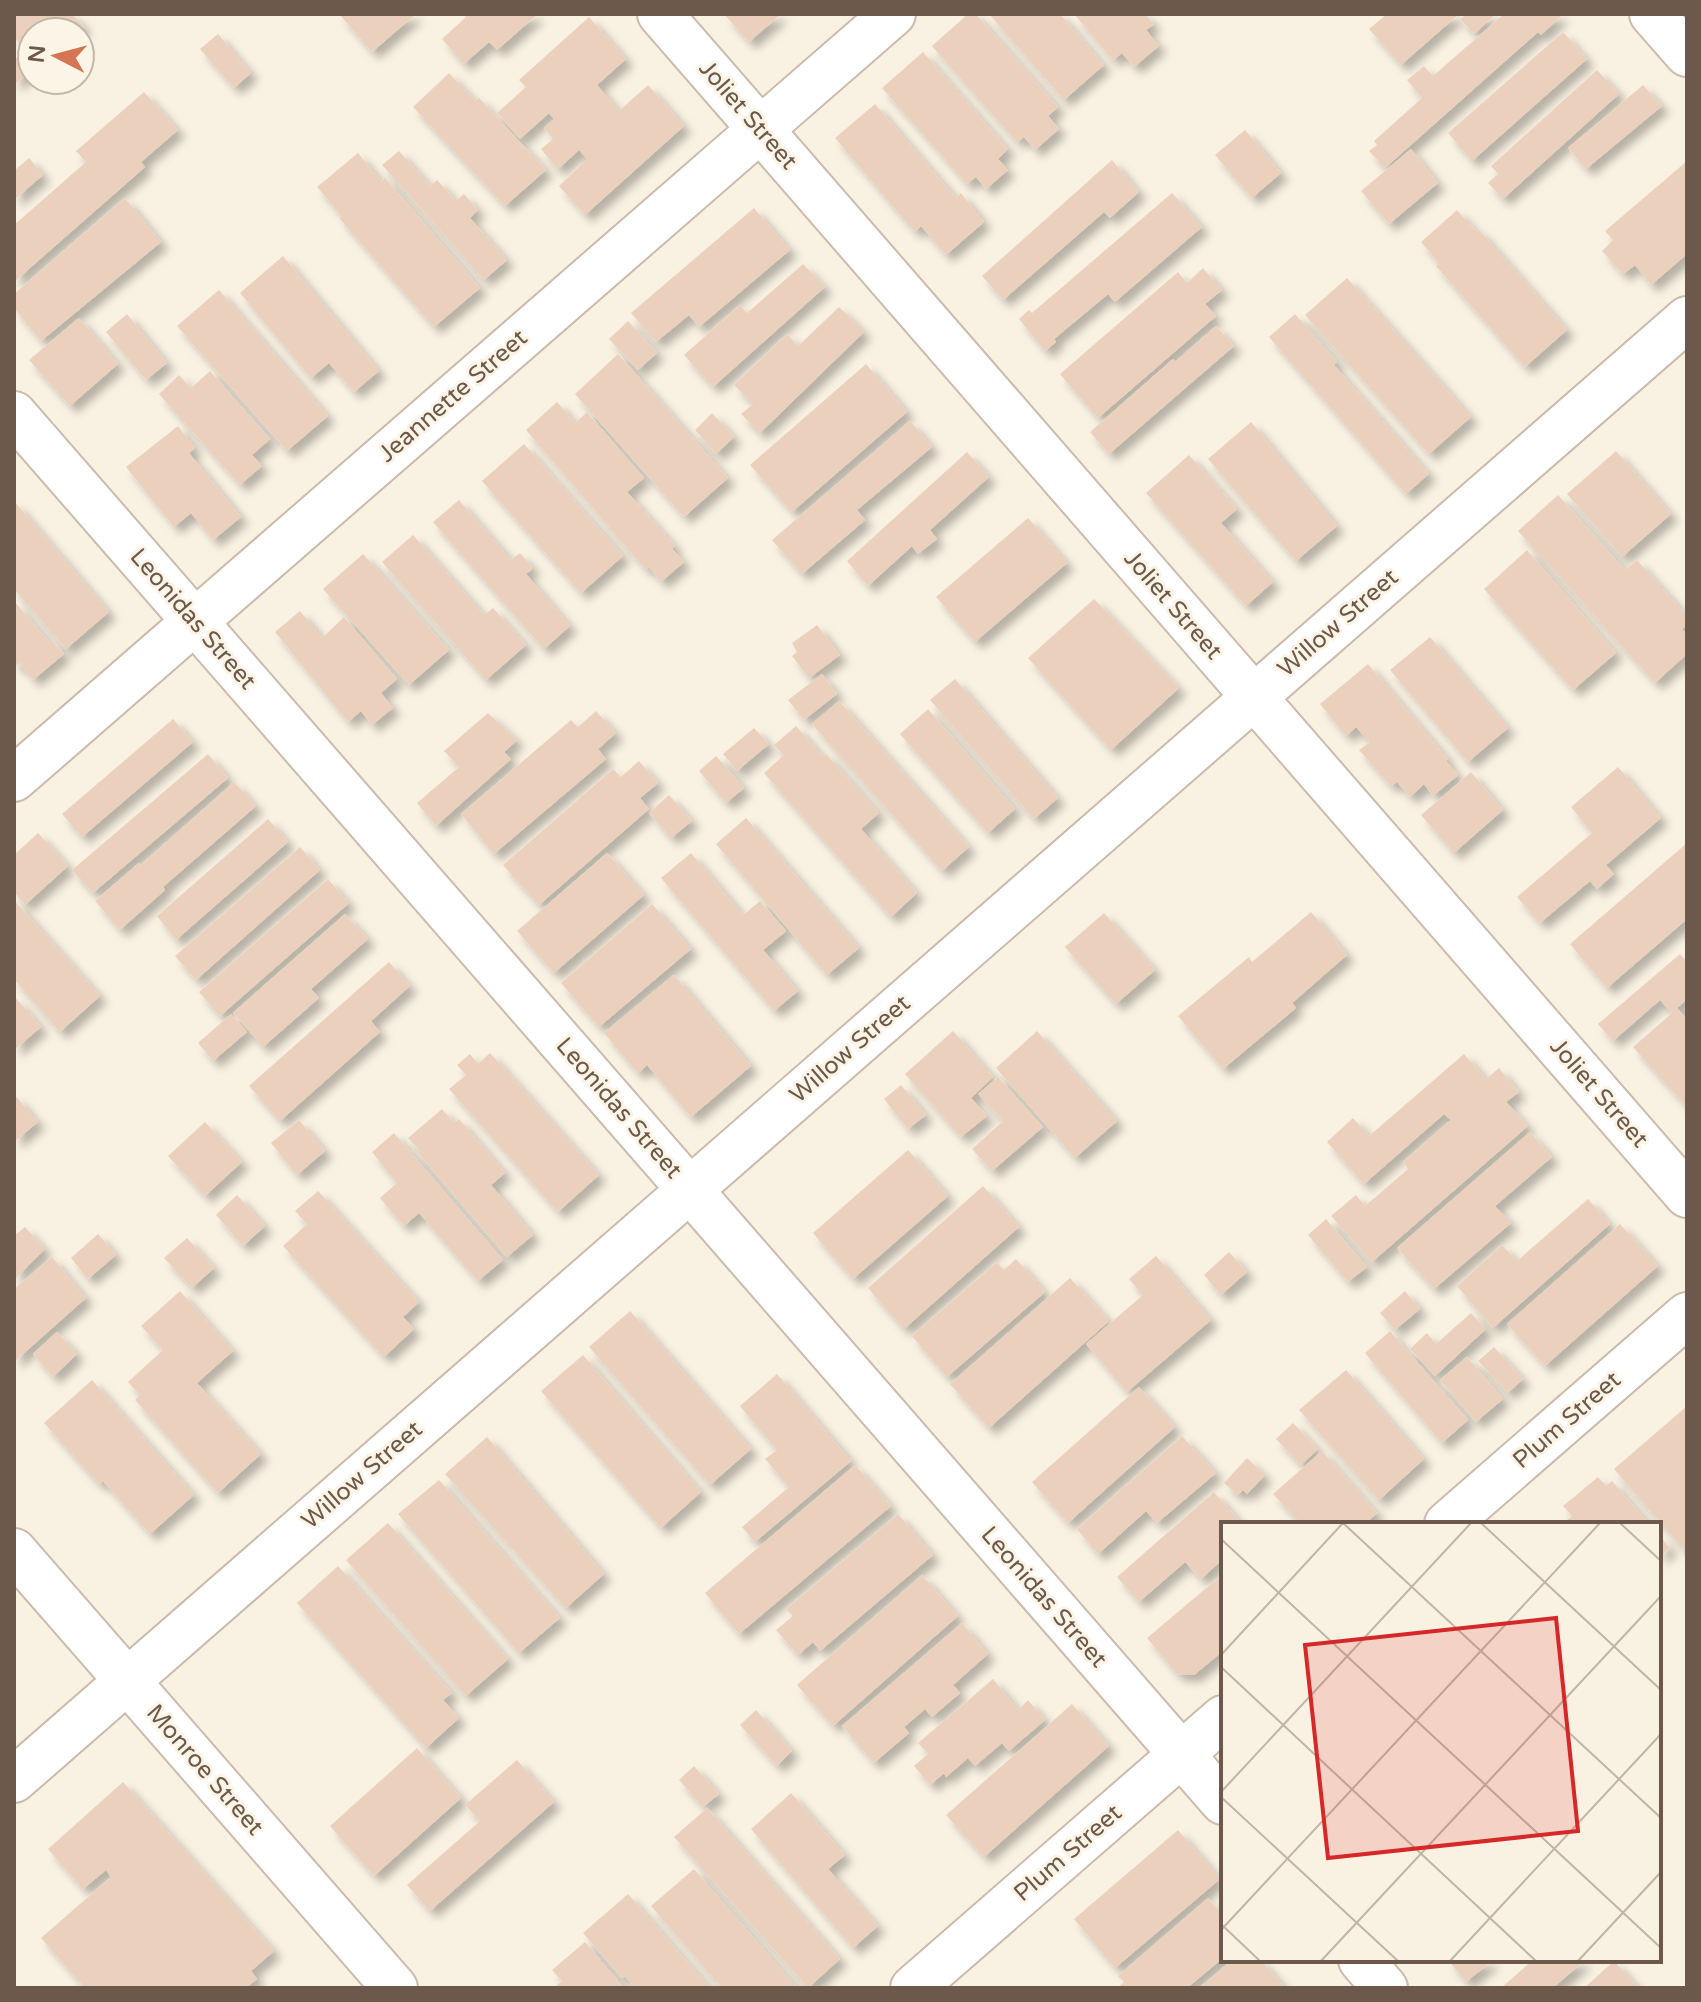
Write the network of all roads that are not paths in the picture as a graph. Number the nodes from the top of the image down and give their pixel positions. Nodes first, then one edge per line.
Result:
1 (660, 14) edge
2 (893, 14) edge
3 (1652, 14) edge
4 (1687, 54) edge
5 (760, 130) junction
6 (1687, 319) edge
7 (14, 414) edge
8 (195, 621) junction
9 (1253, 697) junction
10 (14, 779) edge
11 (689, 1189) junction
12 (1687, 1195) edge
13 (1687, 1315) edge
14 (1449, 1522) edge
15 (14, 1551) edge
16 (127, 1681) junction
17 (1221, 1720) edge
18 (1181, 1754) junction
19 (14, 1780) edge
20 (1221, 1800) edge
21 (1363, 1962) edge
22 (395, 1988) edge
23 (913, 1988) edge
24 (1385, 1988) edge

1 - 5 street, Joliet Street
2 - 5 street, Jeannette Street
3 - 4 street
5 - 8 street, Jeannette Street
5 - 9 street, Joliet Street
6 - 9 street, Willow Street
7 - 8 street, Leonidas Street
8 - 10 street, Jeannette Street
8 - 11 street, Leonidas Street
9 - 11 street, Willow Street
9 - 12 street, Joliet Street
11 - 16 street, Willow Street
11 - 18 street, Leonidas Street
13 - 14 street, Plum Street
15 - 16 street, Monroe Street
16 - 19 street, Willow Street
16 - 22 street, Monroe Street
17 - 18 street, Plum Street
18 - 20 street, Leonidas Street
18 - 23 street, Plum Street
21 - 24 street

